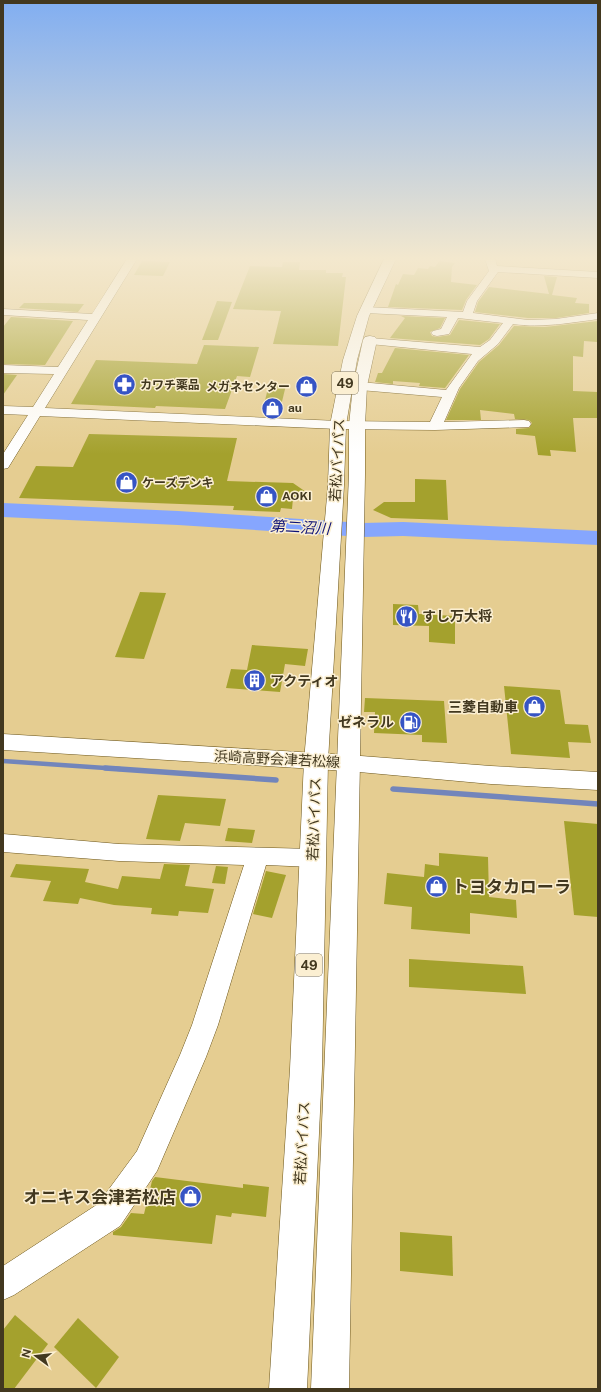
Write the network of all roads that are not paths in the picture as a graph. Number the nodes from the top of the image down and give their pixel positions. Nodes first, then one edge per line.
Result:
1 (91, 324) edge
2 (367, 324) edge
3 (372, 324) edge
4 (450, 324) edge
5 (508, 324) edge
6 (437, 333) dead end
7 (370, 341) junction
8 (483, 351) junction
9 (3, 369) edge
10 (61, 371) junction
11 (360, 386) junction
12 (450, 394) junction
13 (3, 410) edge
14 (36, 411) junction
15 (524, 424) dead end
16 (338, 425) junction
17 (357, 425) junction
18 (435, 426) junction
19 (4, 461) edge
20 (344, 529) junction
21 (3, 742) edge
22 (316, 761) junction
23 (348, 763) junction
24 (598, 781) edge
25 (3, 843) edge
26 (258, 856) junction
27 (313, 858) junction
28 (3, 1284) edge
29 (288, 1389) edge
30 (330, 1389) edge

1 - 10 street
2 - 16 main road, 若松バイパス / 49
3 - 7 main road, 若松バイパス / 49
4 - 6 street
5 - 8 street
7 - 8 street
7 - 11 main road, 若松バイパス / 49
8 - 12 street
9 - 10 street
10 - 14 street
11 - 12 street
11 - 17 main road, 若松バイパス / 49
12 - 18 street
13 - 14 street
14 - 16 street
14 - 19 street
15 - 18 street
16 - 17 street
16 - 20 main road, 若松バイパス / 49
17 - 18 street
17 - 20 main road, 若松バイパス / 49
20 - 22 main road, 若松バイパス / 49
20 - 23 main road, 若松バイパス / 49
21 - 22 main road, 浜崎高野会津若松線
22 - 23 main road, 浜崎高野会津若松線
22 - 27 main road, 若松バイパス / 49
23 - 24 main road, 浜崎高野会津若松線
23 - 30 main road, 若松バイパス / 49
25 - 26 street
26 - 27 street
26 - 28 street
27 - 29 main road, 若松バイパス / 49

